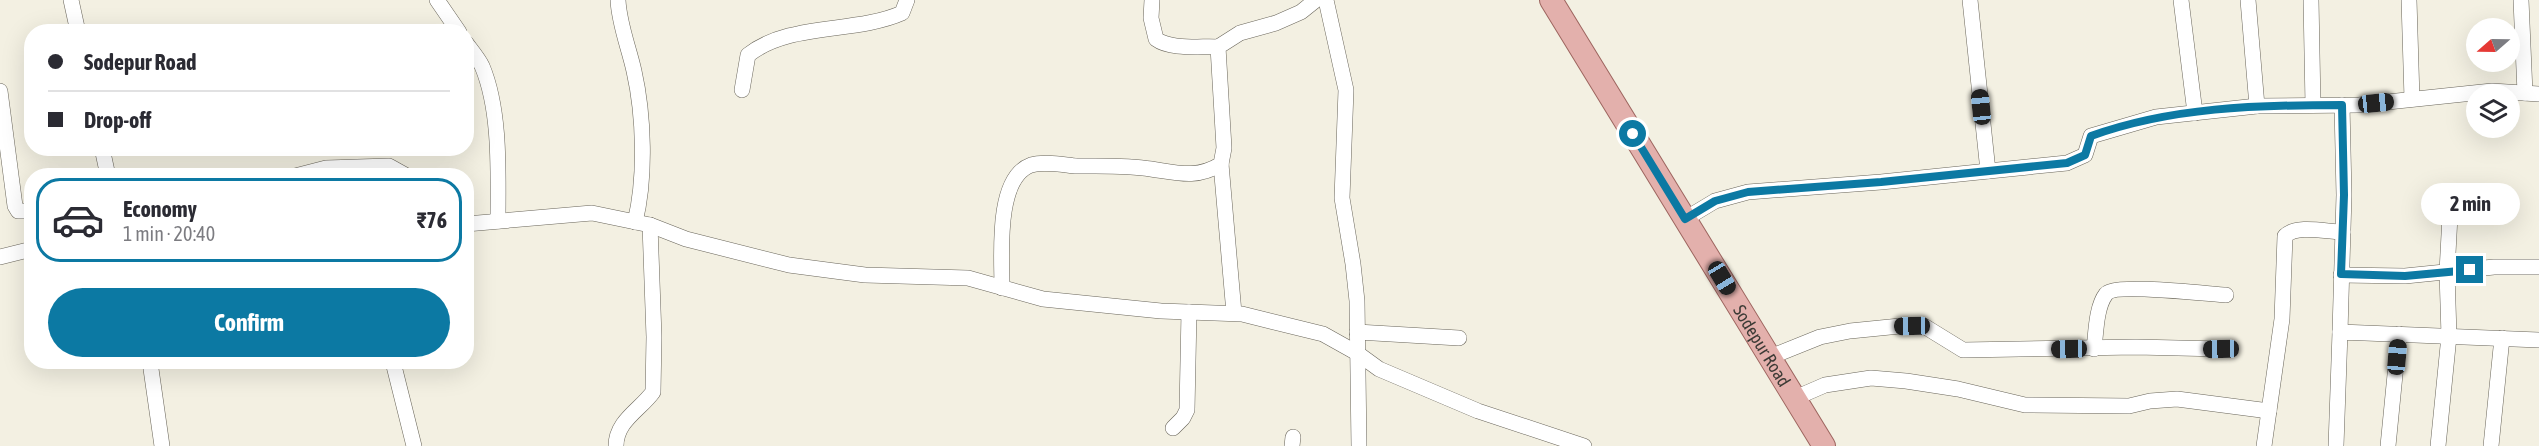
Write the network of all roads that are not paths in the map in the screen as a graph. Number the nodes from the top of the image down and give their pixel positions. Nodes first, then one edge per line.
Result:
1 (71, 0) edge
2 (437, 0) edge
3 (618, 0) edge
4 (907, 0) edge
5 (1152, 0) edge
6 (1316, 0) edge
7 (1326, 0) edge
8 (1551, 0) edge
9 (1970, 0) edge
10 (2181, 0) edge
11 (2248, 0) edge
12 (2311, 0) edge
13 (2409, 0) edge
14 (2521, 0) edge
15 (76, 24) edge
16 (454, 24) edge
17 (1218, 47) junction
18 (474, 54) edge
19 (742, 90) dead end
20 (0, 91) edge
21 (2532, 94) edge
22 (2412, 99) junction
23 (2313, 105) junction
24 (2342, 105) junction
25 (2257, 106) junction
26 (2195, 113) junction
27 (1221, 164) junction
28 (326, 168) edge
29 (392, 168) edge
30 (1988, 171) junction
31 (2451, 197) dead end
32 (24, 211) edge
33 (1685, 219) junction
34 (498, 222) junction
35 (643, 223) junction
36 (474, 224) edge
37 (2343, 232) junction
38 (24, 251) edge
39 (0, 257) edge
40 (2539, 267) edge
41 (2447, 272) junction
42 (2341, 274) junction
43 (1002, 288) junction
44 (2226, 295) dead end
45 (1189, 312) junction
46 (1234, 313) junction
47 (1357, 332) junction
48 (2340, 332) junction
49 (2399, 334) junction
50 (2449, 336) junction
51 (1459, 338) dead end
52 (2502, 338) junction
53 (2539, 340) edge
54 (2094, 349) junction
55 (2221, 349) dead end
56 (1357, 353) junction
57 (1770, 357) junction
58 (151, 369) edge
59 (395, 369) edge
60 (1795, 398) junction
61 (2269, 411) junction
62 (1173, 428) dead end
63 (162, 446) edge
64 (414, 446) edge
65 (616, 446) edge
66 (1359, 446) edge
67 (1584, 446) edge
68 (1824, 446) edge
69 (2264, 446) edge
70 (2336, 446) edge
71 (2388, 446) edge
72 (2438, 446) edge
73 (2491, 446) edge

1 - 15 street
2 - 16 street
3 - 35 street
4 - 19 street
5 - 17 street
6 - 17 street
7 - 47 street
8 - 33 main road, Sodepur Road
9 - 30 street
10 - 26 street
11 - 25 street
12 - 23 street
13 - 22 street
14 - 21 street
17 - 27 street
18 - 34 street
20 - 32 street
21 - 22 street
22 - 24 street
23 - 24 street
23 - 25 street
24 - 37 street
25 - 26 street
26 - 30 street
27 - 43 street
27 - 46 street
28 - 29 street
30 - 33 street
31 - 41 street
33 - 57 main road, Sodepur Road
34 - 35 street
34 - 36 street
35 - 43 street
35 - 65 street
37 - 42 street
37 - 61 street
38 - 39 street
40 - 41 street
41 - 42 street
41 - 50 street
42 - 48 street
43 - 45 street
44 - 54 street
45 - 46 street
45 - 62 street
46 - 56 street
47 - 51 street
47 - 56 street
48 - 49 street
48 - 70 street
49 - 50 street
49 - 71 street
50 - 52 street
50 - 72 street
52 - 53 street
52 - 73 street
54 - 55 street
54 - 57 street
56 - 66 street
56 - 67 street
57 - 60 main road, Sodepur Road
58 - 63 street
59 - 64 street
60 - 61 street
60 - 68 main road, Sodepur Road
61 - 69 street

